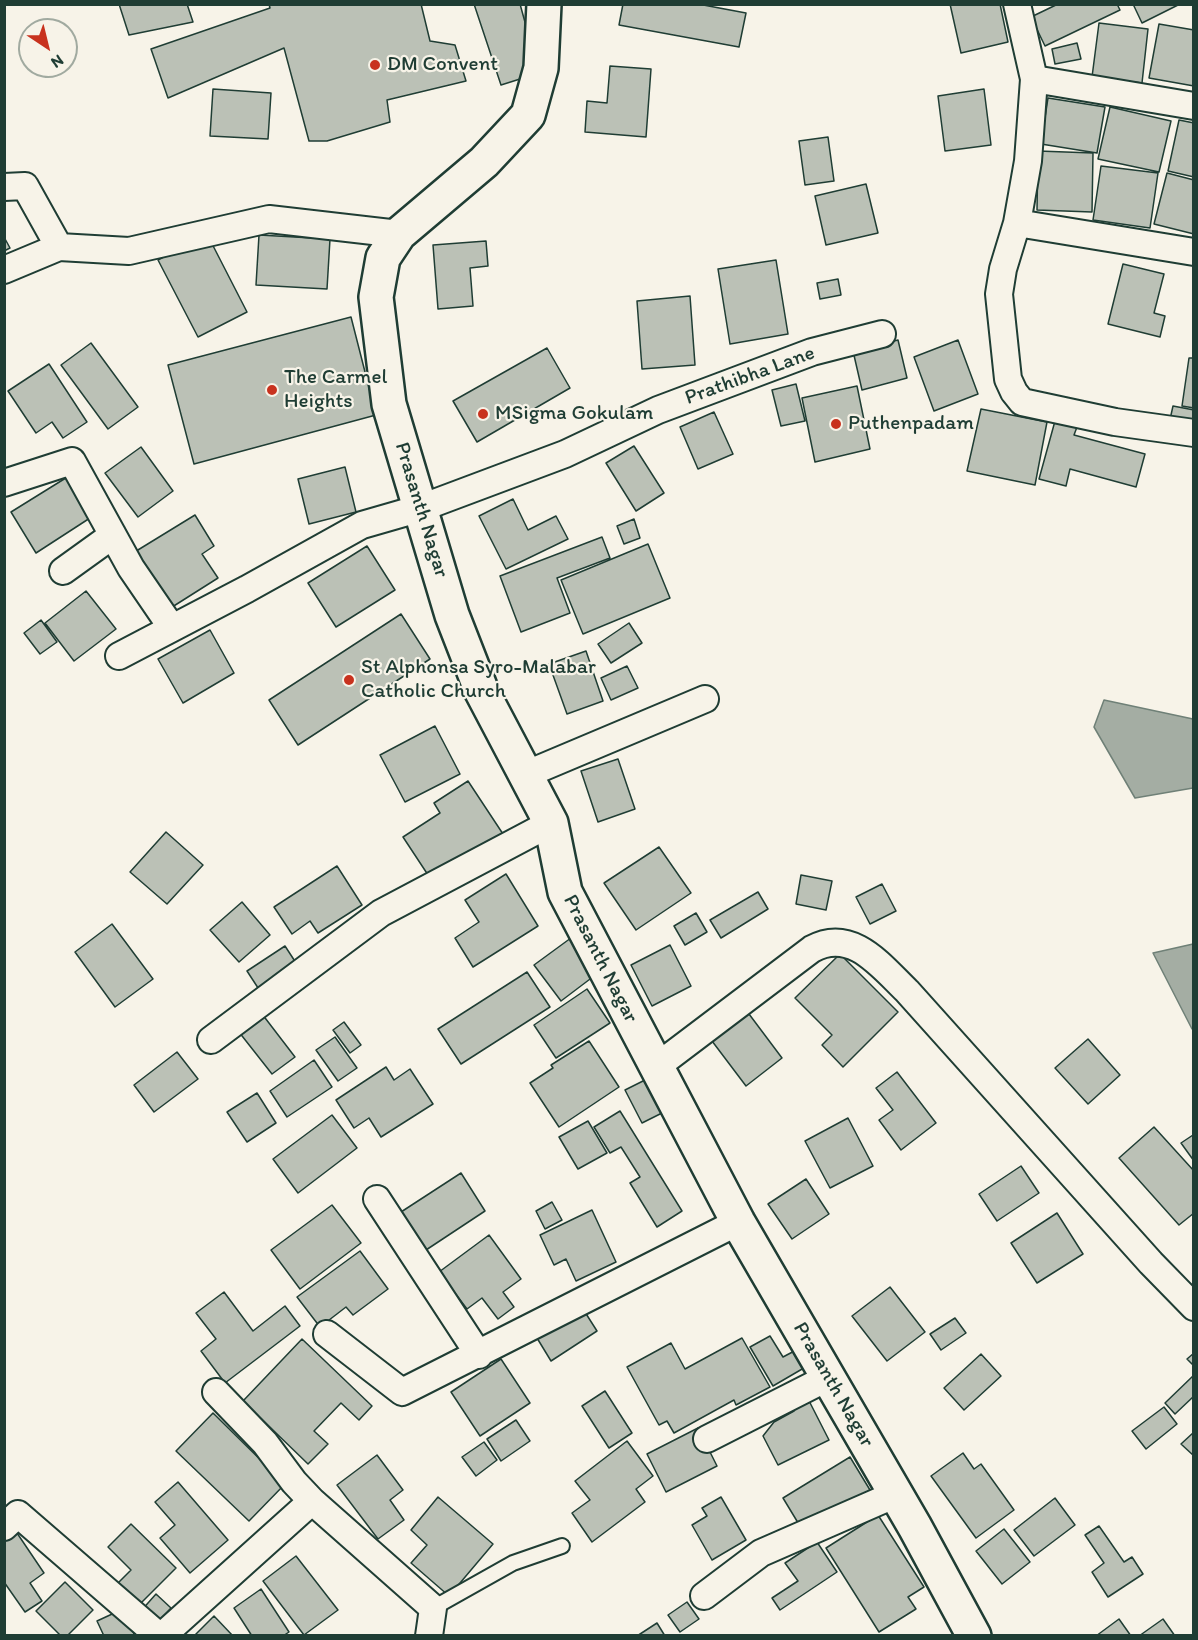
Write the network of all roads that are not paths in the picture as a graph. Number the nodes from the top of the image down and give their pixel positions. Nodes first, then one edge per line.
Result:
1 (544, 4) edge
2 (1017, 4) edge
3 (1034, 79) junction
4 (1194, 106) edge
5 (4, 187) edge
6 (1017, 223) junction
7 (399, 234) junction
8 (60, 247) junction
9 (1194, 252) edge
10 (4, 270) edge
11 (882, 334) dead end
12 (1194, 432) edge
13 (4, 483) edge
14 (421, 508) junction
15 (113, 535) junction
16 (63, 571) dead end
17 (172, 628) junction
18 (119, 656) dead end
19 (705, 699) dead end
20 (527, 774) junction
21 (551, 823) junction
22 (211, 1040) dead end
23 (656, 1067) junction
24 (377, 1199) dead end
25 (738, 1222) junction
26 (1194, 1307) edge
27 (327, 1334) dead end
28 (479, 1355) junction
29 (829, 1377) junction
30 (216, 1392) dead end
31 (707, 1439) dead end
32 (896, 1494) junction
33 (312, 1502) junction
34 (4, 1527) edge
35 (562, 1546) dead end
36 (704, 1596) dead end
37 (433, 1608) junction
38 (160, 1635) edge
39 (429, 1635) edge
40 (974, 1635) edge

1 - 7 street, Prasanth Nagar
2 - 3 street
3 - 4 street
3 - 6 street
5 - 8 street
6 - 9 street
6 - 12 street
7 - 8 street
7 - 14 street, Prasanth Nagar
8 - 10 street
11 - 14 street, Prathibha Lane
13 - 15 street
14 - 17 street, Prathibha Lane
14 - 20 street, Prasanth Nagar
15 - 16 street
15 - 17 street
17 - 18 street, Prathibha Lane
19 - 20 street
20 - 21 street, Prasanth Nagar
21 - 22 street
21 - 23 street, Prasanth Nagar
23 - 25 street, Prasanth Nagar
23 - 26 street
24 - 28 street
25 - 28 street
25 - 29 street, Prasanth Nagar
27 - 28 street
29 - 31 street
29 - 32 street, Prasanth Nagar
30 - 33 street
32 - 36 street
32 - 40 street, Prasanth Nagar
33 - 37 street
33 - 38 street
34 - 38 street
35 - 37 lane
37 - 39 street

